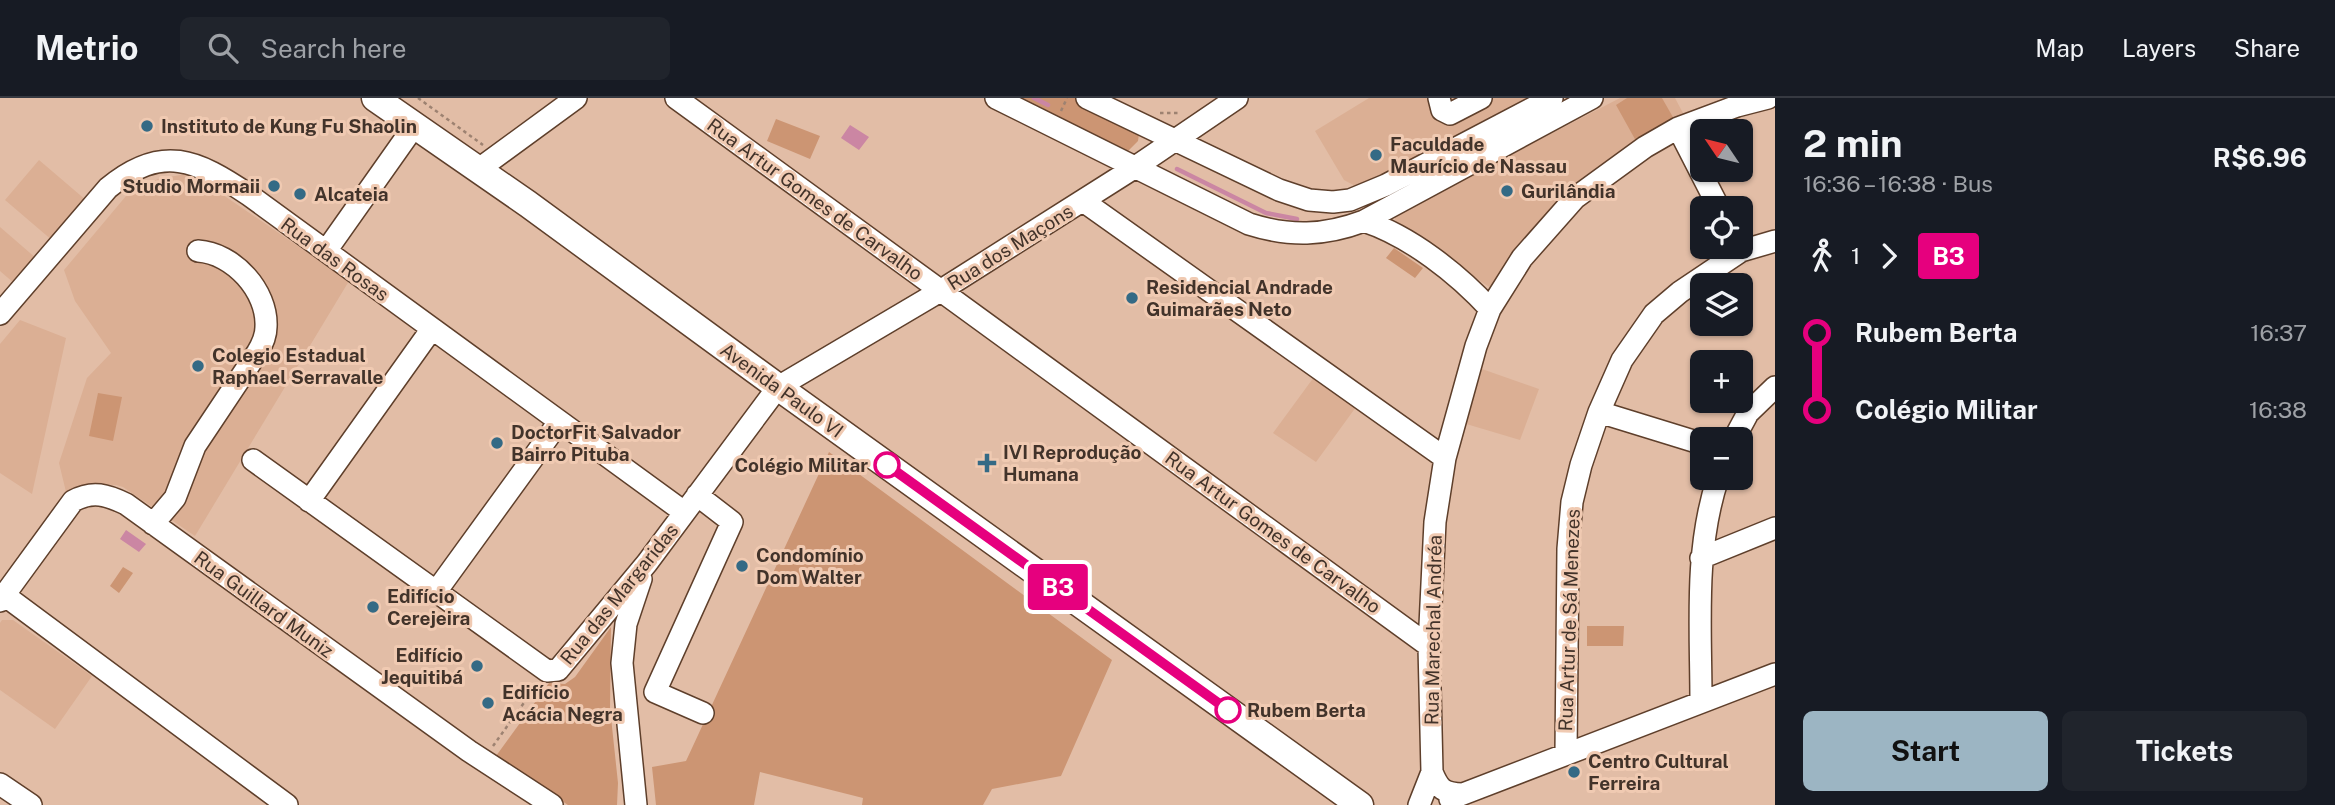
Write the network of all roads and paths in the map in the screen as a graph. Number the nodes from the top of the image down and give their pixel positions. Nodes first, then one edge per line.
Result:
1 (374, 98) edge
2 (418, 98) edge
3 (576, 98) edge
4 (676, 98) edge
5 (996, 98) edge
6 (1087, 98) edge
7 (1237, 98) edge
8 (1439, 98) edge
9 (1481, 98) edge
10 (1552, 98) edge
11 (1592, 98) edge
12 (1768, 98) edge
13 (415, 125) junction
14 (1678, 128) junction
15 (1175, 139) junction
16 (485, 160) junction
17 (1134, 168) junction
18 (1713, 196) edge
19 (1083, 201) junction
20 (1364, 221) junction
21 (1775, 241) edge
22 (1753, 246) edge
23 (198, 251) dead end
24 (326, 251) junction
25 (1726, 259) edge
26 (941, 290) junction
27 (1490, 309) junction
28 (0, 314) edge
29 (431, 330) junction
30 (778, 387) junction
31 (1775, 387) edge
32 (1600, 412) junction
33 (559, 422) junction
34 (1740, 427) edge
35 (1690, 440) edge
36 (1445, 458) junction
37 (253, 460) dead end
38 (1715, 490) edge
39 (697, 495) junction
40 (309, 501) junction
41 (684, 512) junction
42 (153, 524) junction
43 (1775, 528) edge
44 (1701, 558) junction
45 (647, 563) junction
46 (435, 593) junction
47 (2, 598) edge
48 (1429, 646) junction
49 (547, 671) junction
50 (1775, 674) edge
51 (1701, 702) junction
52 (703, 713) dead end
53 (1566, 753) junction
54 (483, 760) junction
55 (1432, 772) junction
56 (0, 784) edge
57 (1462, 794) junction
58 (31, 805) edge
59 (287, 805) edge
60 (552, 805) edge
61 (636, 805) edge
62 (1360, 805) edge
63 (1419, 805) edge
64 (1439, 805) edge

1 - 13 main road, Avenida Paulo VI
2 - 16 path
3 - 16 street
4 - 26 street, Rua Artur Gomes de Carvalho
5 - 17 street
6 - 15 street
7 - 15 street, Rua dos Maçons
8 - 9 street
10 - 15 street
11 - 20 street
12 - 14 street, Rua Marechal Andréa
13 - 16 main road, Avenida Paulo VI
13 - 24 street
14 - 18 street
14 - 27 street, Rua Marechal Andréa
15 - 17 street, Rua dos Maçons
16 - 30 main road, Avenida Paulo VI
17 - 19 street, Rua dos Maçons
17 - 20 street
19 - 26 street, Rua dos Maçons
19 - 36 street
20 - 27 street
21 - 22 street, Rua Artur de Sá Menezes
23 - 42 street
24 - 28 street, Rua das Rosas
24 - 29 street, Rua das Rosas
25 - 32 street, Rua Artur de Sá Menezes
26 - 30 street, Rua dos Maçons
26 - 48 street, Rua Artur Gomes de Carvalho
27 - 36 street, Rua Marechal Andréa
29 - 33 street, Rua das Rosas
29 - 40 street
30 - 39 street, Rua das Margaridas
30 - 62 main road, Avenida Paulo VI
31 - 34 street
32 - 35 street
32 - 53 street, Rua Artur de Sá Menezes
33 - 41 street, Rua das Rosas
33 - 46 street
36 - 48 street, Rua Marechal Andréa
37 - 40 street, Rua das Margaridas
38 - 44 street
39 - 41 street, Rua das Margaridas
39 - 52 street
40 - 46 street, Rua das Margaridas
41 - 45 street, Rua das Margaridas
42 - 47 street, Rua Guillard Muniz
42 - 54 street, Rua Guillard Muniz
43 - 44 street
44 - 51 street
45 - 49 street, Rua das Margaridas
45 - 61 street
46 - 49 street, Rua das Margaridas
47 - 59 street
48 - 55 street, Rua Marechal Andréa
49 - 54 path
50 - 51 street
51 - 53 street
53 - 57 street
54 - 60 street, Rua Guillard Muniz
55 - 57 street
55 - 63 street, Rua Marechal Andréa
56 - 58 street
57 - 64 street

